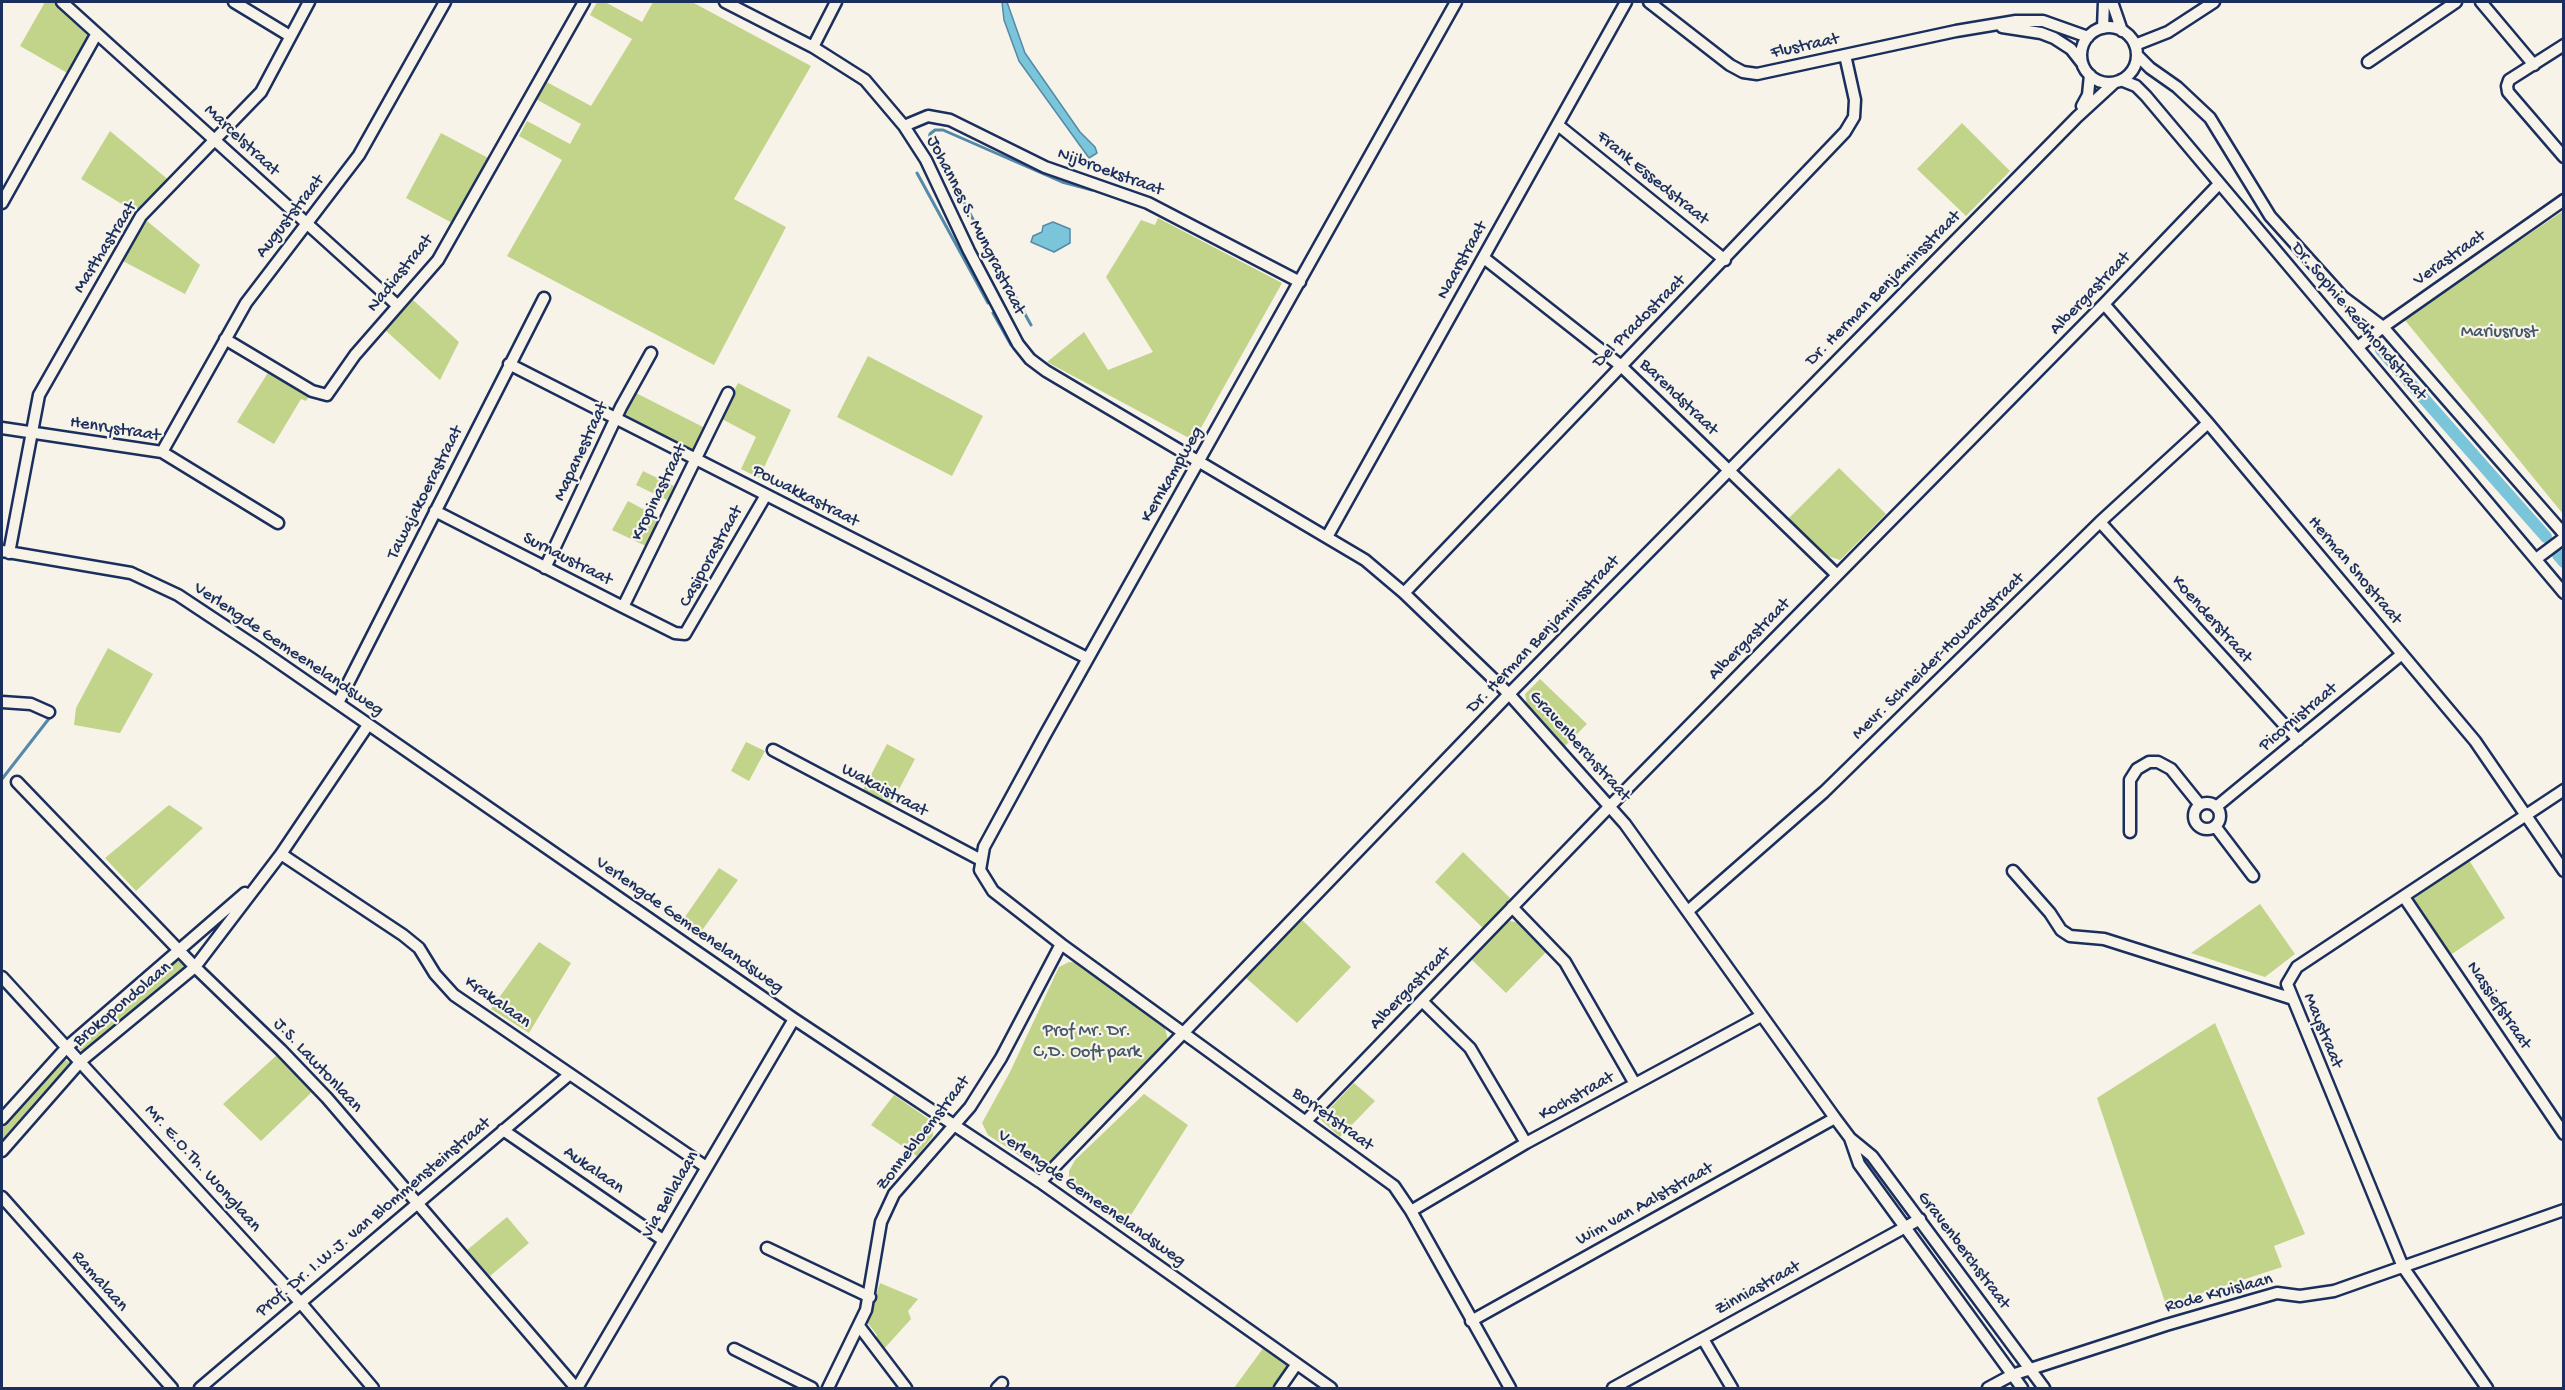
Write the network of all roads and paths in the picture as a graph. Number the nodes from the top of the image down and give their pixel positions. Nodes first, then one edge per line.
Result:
1 (62, 2) edge
2 (234, 2) edge
3 (309, 2) edge
4 (445, 2) edge
5 (584, 2) edge
6 (725, 2) edge
7 (837, 2) edge
8 (1456, 2) edge
9 (1626, 2) edge
10 (1649, 2) edge
11 (2104, 2) edge
12 (2112, 2) edge
13 (2214, 2) edge
14 (2456, 2) edge
15 (2481, 2) edge
16 (1990, 26) junction
17 (2103, 28) junction
18 (2122, 31) junction
19 (96, 35) junction
20 (290, 36) junction
21 (2088, 37) junction
22 (2564, 45) edge
23 (813, 47) junction
24 (2136, 50) junction
25 (1845, 55) junction
26 (2368, 62) dead end
27 (2082, 63) junction
28 (2534, 65) junction
29 (2090, 75) junction
30 (2118, 81) junction
31 (2076, 117) junction
32 (1558, 125) junction
33 (904, 126) junction
34 (217, 140) junction
35 (2564, 157) edge
36 (2219, 184) junction
37 (2564, 200) edge
38 (2, 203) edge
39 (307, 226) junction
40 (1484, 258) junction
41 (1725, 260) junction
42 (1300, 282) junction
43 (544, 298) dead end
44 (2104, 304) junction
45 (397, 305) junction
46 (2383, 327) junction
47 (225, 339) junction
48 (2358, 347) junction
49 (651, 353) dead end
50 (509, 364) junction
51 (1620, 365) junction
52 (728, 393) dead end
53 (616, 420) junction
54 (2208, 423) junction
55 (2, 428) edge
56 (33, 434) junction
57 (162, 452) junction
58 (694, 459) junction
59 (1201, 461) junction
60 (1729, 470) junction
61 (766, 495) junction
62 (435, 511) junction
63 (2100, 522) junction
64 (278, 523) dead end
65 (2564, 536) edge
66 (1327, 537) junction
67 (5, 552) edge
68 (2536, 559) junction
69 (545, 568) junction
70 (1838, 575) junction
71 (1404, 593) junction
72 (2564, 594) edge
73 (623, 607) junction
74 (685, 634) joint
75 (2402, 654) junction
76 (1088, 658) junction
77 (1509, 694) junction
78 (2, 702) edge
79 (339, 703) junction
80 (49, 712) dead end
81 (368, 724) junction
82 (2298, 740) junction
83 (772, 750) dead end
84 (17, 782) dead end
85 (2564, 790) edge
86 (2200, 805) junction
87 (1610, 806) junction
88 (2216, 807) junction
89 (2526, 814) junction
90 (2215, 826) junction
91 (2130, 832) dead end
92 (282, 854) junction
93 (981, 860) junction
94 (2013, 871) dead end
95 (2564, 871) edge
96 (2253, 876) dead end
97 (259, 880) junction
98 (2404, 897) junction
99 (1512, 907) junction
100 (1688, 911) junction
101 (1061, 944) junction
102 (180, 951) junction
103 (195, 967) junction
104 (2, 977) edge
105 (2290, 998) junction
106 (1422, 1001) junction
107 (1761, 1016) junction
108 (794, 1018) junction
109 (1183, 1033) junction
110 (67, 1047) junction
111 (81, 1061) junction
112 (570, 1074) junction
113 (1635, 1084) junction
114 (1834, 1118) junction
115 (2, 1119) edge
116 (1306, 1121) junction
117 (955, 1125) junction
118 (503, 1130) junction
119 (2564, 1134) edge
120 (1850, 1138) junction
121 (1526, 1143) junction
122 (2, 1151) edge
123 (706, 1167) junction
124 (1040, 1182) junction
125 (2, 1197) edge
126 (416, 1203) junction
127 (2564, 1210) edge
128 (1411, 1211) junction
129 (1920, 1219) junction
130 (1906, 1227) junction
131 (663, 1240) junction
132 (767, 1248) dead end
133 (2403, 1267) junction
134 (870, 1297) junction
135 (300, 1302) junction
136 (1472, 1321) junction
137 (859, 1326) junction
138 (1703, 1339) junction
139 (734, 1349) dead end
140 (1296, 1365) junction
141 (2031, 1370) junction
142 (2012, 1375) junction
143 (172, 1389) edge
144 (200, 1389) edge
145 (373, 1389) edge
146 (576, 1389) edge
147 (812, 1389) edge
148 (828, 1389) edge
149 (906, 1389) edge
150 (1280, 1389) edge
151 (1331, 1389) edge
152 (1510, 1389) edge
153 (1613, 1389) edge
154 (1732, 1389) edge
155 (1988, 1389) edge
156 (2022, 1389) edge
157 (2044, 1389) edge
158 (2487, 1389) edge

1 - 19 street, Marcelstraat
2 - 20 street
3 - 20 street, Marthastraat
4 - 39 street, Auguststraat
5 - 45 street, Nadiastraat
6 - 23 street, Johannes S. Mungrastraat
7 - 23 street
8 - 42 street, Kernkampweg
9 - 32 street, Naarstraat
10 - 25 street, Flustraat
11 - 17 street
12 - 18 street
13 - 24 street
14 - 26 street
15 - 28 street
16 - 21 street, Flustraat
16 - 25 street, Flustraat
16 - 27 street, Flustraat
17 - 18 street
17 - 21 street
18 - 24 street
19 - 34 street, Marcelstraat
19 - 38 street
20 - 34 street, Marthastraat
21 - 27 street
22 - 28 street
23 - 33 street, Johannes S. Mungrastraat
24 - 30 street
24 - 46 street, Dr. Sophie Redmondstraat
25 - 41 street, Del Pradostraat
27 - 29 street
28 - 35 street
29 - 30 street
29 - 31 street, Dr. Herman Benjaminsstraat
30 - 31 street, Dr. Herman Benjaminsstraat
30 - 36 street, Dr. Sophie Redmondstraat
31 - 60 street, Dr. Herman Benjaminsstraat
32 - 40 street, Naarstraat
32 - 41 street, Frank Essedstraat
33 - 42 street, Nijbroekstraat
33 - 59 street, Johannes S. Mungrastraat
34 - 39 street, Marcelstraat
34 - 56 street, Marthastraat
36 - 44 street, Albergastraat
36 - 48 street, Dr. Sophie Redmondstraat
37 - 46 street, Verastraat
39 - 45 street, Marcelstraat
39 - 47 street, Auguststraat
40 - 51 street, Barendstraat
40 - 66 street, Naarstraat
41 - 51 street, Del Pradostraat
42 - 59 street, Kernkampweg
43 - 50 street, Tawajakoerastraat
44 - 54 street, Herman Snostraat
44 - 70 street, Albergastraat
45 - 47 street, Nadiastraat
46 - 48 street, Verastraat
46 - 65 street, Dr. Sophie Redmondstraat
47 - 57 street, Auguststraat
48 - 68 street, Dr. Sophie Redmondstraat
49 - 53 street, Mapanestraat
50 - 53 street, Powakkastraat
50 - 62 street, Tawajakoerastraat
51 - 60 street, Barendstraat
51 - 71 street, Del Pradostraat
52 - 58 street, Kropinastraat
53 - 58 street, Powakkastraat
53 - 69 street, Mapanestraat
54 - 63 street, Mevr. Schneider-Howardstraat
54 - 75 street, Herman Snostraat
55 - 56 street, Henrystraat
56 - 57 street, Henrystraat
56 - 67 street, Marthastraat
57 - 64 street, Henrystraat
58 - 61 street, Powakkastraat
58 - 73 street, Kropinastraat
59 - 66 street, Gravenberchstraat
59 - 76 street, Kernkampweg
60 - 70 street, Barendstraat
60 - 77 street, Dr. Herman Benjaminsstraat
61 - 74 street, Casiporastraat
61 - 76 street, Powakkastraat
62 - 69 street, Surnaustraat
62 - 79 street, Tawajakoerastraat
63 - 82 street, Koenderstraat
63 - 100 street, Mevr. Schneider-Howardstraat
65 - 68 street
66 - 71 street, Gravenberchstraat
67 - 79 street, Verlengde Gemeenelandsweg
68 - 72 street, Dr. Sophie Redmondstraat
69 - 73 street, Surnaustraat
70 - 87 street, Albergastraat
71 - 77 street, Gravenberchstraat
73 - 74 street, Surnaustraat
75 - 82 street, Picornistraat
75 - 89 street, Herman Snostraat
76 - 93 street, Kernkampweg
77 - 87 street, Gravenberchstraat
77 - 109 street, Dr. Herman Benjaminsstraat
78 - 80 street
79 - 81 street, Verlengde Gemeenelandsweg
81 - 92 street, Brokopondolaan
81 - 108 street, Verlengde Gemeenelandsweg
82 - 88 street, Picornistraat
83 - 93 street, Wakaistraat
84 - 102 street, J.S. Lawtonlaan
85 - 89 street, Maystraat
86 - 88 street
86 - 90 street
86 - 91 street
87 - 99 street, Albergastraat
87 - 100 street, Gravenberchstraat
88 - 90 street
89 - 95 street, Herman Snostraat
89 - 98 street, Maystraat
90 - 96 street
92 - 97 street, Brokopondolaan
92 - 112 street, Krakalaan
93 - 101 street
94 - 105 street
97 - 102 street, Brokopondolaan
97 - 103 street, Brokopondolaan
98 - 105 street, Maystraat
98 - 119 street, Nassiefstraat
99 - 106 street, Albergastraat
99 - 113 street
100 - 107 street, Gravenberchstraat
101 - 109 street, Borretstraat
101 - 117 street, Zonnebloemstraat
102 - 103 street, J.S. Lawtonlaan
102 - 110 street, Brokopondolaan
103 - 111 street, Brokopondolaan
103 - 126 street, J.S. Lawtonlaan
104 - 110 street, Mr. E.O.Th. Wonglaan
105 - 133 street, Maystraat
106 - 116 street, Albergastraat
106 - 121 street
107 - 113 street, Kochstraat
107 - 114 street, Gravenberchstraat
108 - 117 street, Verlengde Gemeenelandsweg
108 - 123 street, Via Bellalaan
109 - 116 street, Borretstraat
109 - 124 street, Dr. Herman Benjaminsstraat
110 - 111 street, Mr. E.O.Th. Wonglaan
110 - 115 street, Brokopondolaan
111 - 122 street, Brokopondolaan
111 - 135 street, Mr. E.O.Th. Wonglaan
112 - 118 street, Prof. Dr. I.W.J. van Blommensteinstraat
112 - 123 street, Krakalaan
113 - 121 street, Kochstraat
114 - 120 street, Gravenberchstraat
114 - 136 street, Wim van Aalststraat
116 - 128 street, Borretstraat
117 - 124 street, Verlengde Gemeenelandsweg
117 - 134 street, Zonnebloemstraat
118 - 126 street, Prof. Dr. I.W.J. van Blommensteinstraat
118 - 131 street, Aukalaan
120 - 129 street, Gravenberchstraat
120 - 130 street, Gravenberchstraat
121 - 128 street, Kochstraat
123 - 131 street, Via Bellalaan
124 - 140 street, Verlengde Gemeenelandsweg
125 - 143 street, Ramalaan
126 - 135 street, Prof. Dr. I.W.J. van Blommensteinstraat
126 - 146 street, J.S. Lawtonlaan
127 - 133 street, Rode Kruislaan
128 - 136 street, Borretstraat
129 - 130 street, Zinniastraat
129 - 141 street, Gravenberchstraat
130 - 138 street, Zinniastraat
130 - 142 street, Gravenberchstraat
131 - 146 street, Via Bellalaan
132 - 134 street
133 - 141 street, Rode Kruislaan
133 - 158 street, Maystraat
134 - 137 street, Zonnebloemstraat
135 - 144 street, Prof. Dr. I.W.J. van Blommensteinstraat
135 - 145 street, Mr. E.O.Th. Wonglaan
136 - 152 street, Borretstraat
137 - 148 street, Zonnebloemstraat
137 - 149 street
138 - 153 street, Zinniastraat
138 - 154 street
139 - 147 street
140 - 150 street
140 - 151 street, Verlengde Gemeenelandsweg
141 - 142 street, Rode Kruislaan
141 - 157 street, Gravenberchstraat
142 - 155 street, Rode Kruislaan
142 - 156 street, Gravenberchstraat

